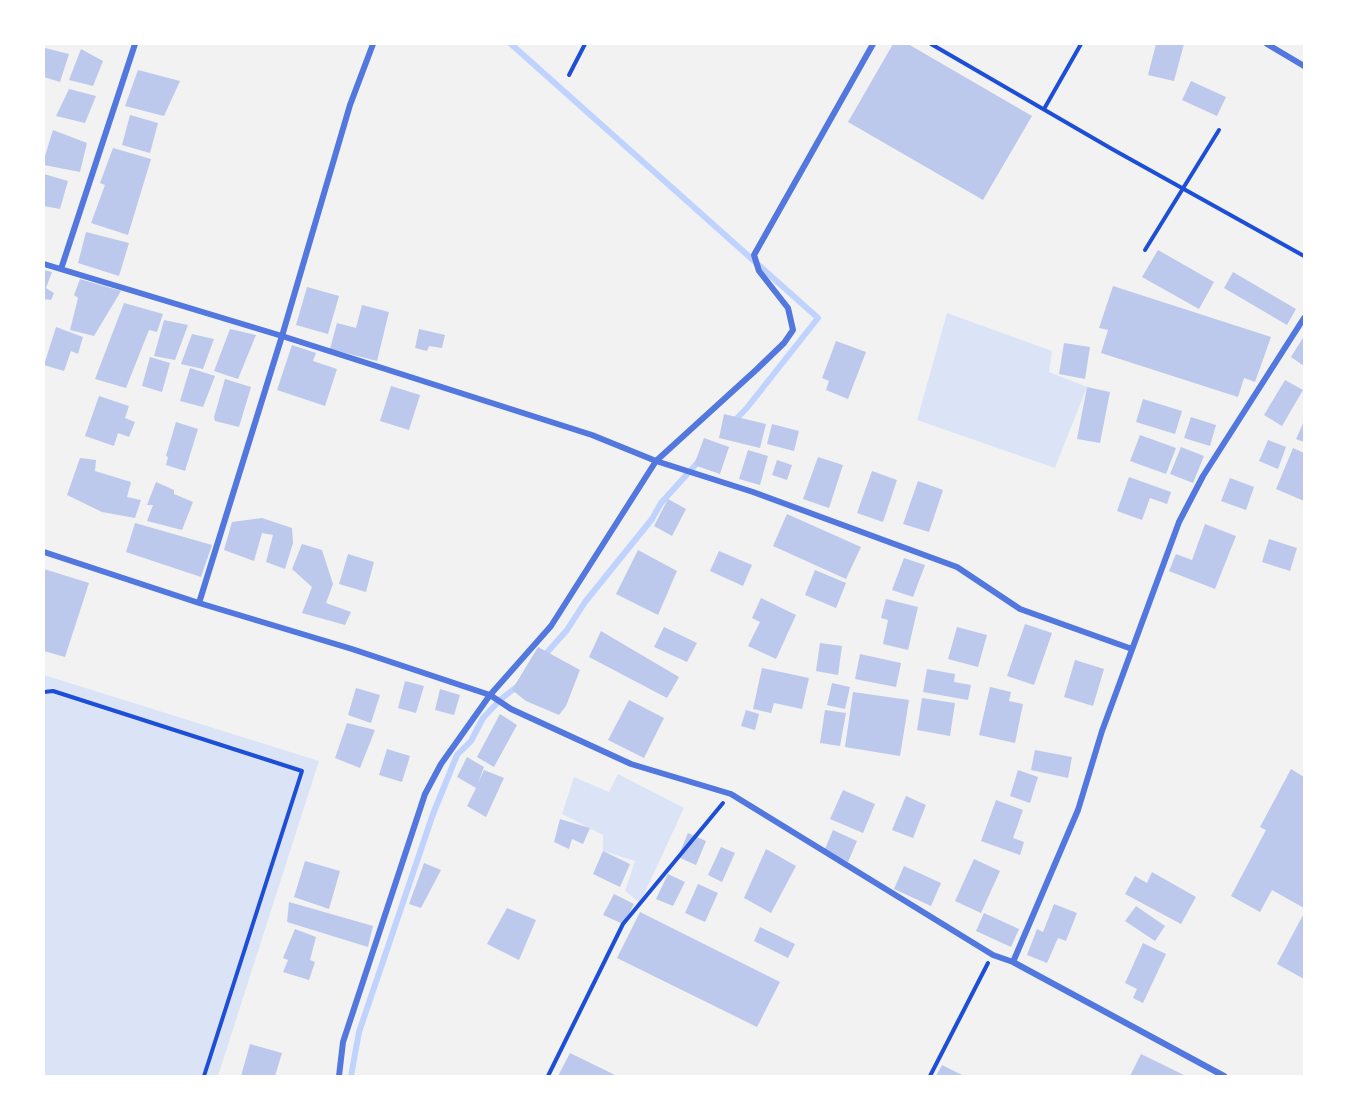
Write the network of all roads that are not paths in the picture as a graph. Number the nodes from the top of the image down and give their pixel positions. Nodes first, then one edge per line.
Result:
1 (135, 44) edge
2 (373, 44) edge
3 (873, 44) edge
4 (1267, 44) edge
5 (1305, 66) edge
6 (44, 264) edge
7 (61, 269) junction
8 (1305, 318) edge
9 (282, 336) junction
10 (656, 461) junction
11 (44, 552) edge
12 (199, 603) junction
13 (1132, 649) junction
14 (490, 695) junction
15 (1013, 962) junction
16 (339, 1077) edge
17 (1224, 1077) edge

1 - 7 street
2 - 9 street
3 - 10 street
4 - 5 street
6 - 7 street
7 - 9 street
8 - 13 street
9 - 10 street
9 - 12 street
10 - 13 street
10 - 14 street
11 - 12 street
12 - 14 street
13 - 15 street
14 - 15 street
14 - 16 street
15 - 17 street

